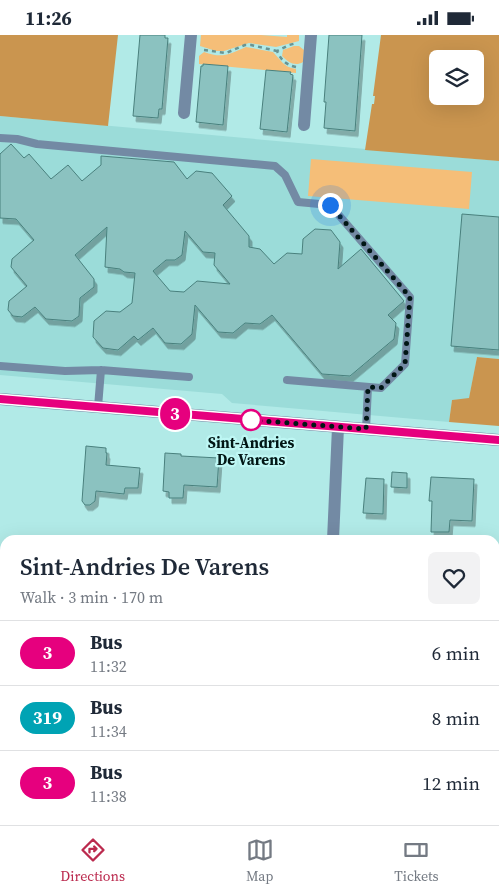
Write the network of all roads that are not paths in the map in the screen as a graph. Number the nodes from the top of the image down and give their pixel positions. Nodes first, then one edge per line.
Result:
1 (311, 39) edge
2 (190, 41) edge
3 (184, 113) dead end
4 (304, 125) dead end
5 (0, 139) edge
6 (0, 366) edge
7 (101, 370) junction
8 (189, 377) dead end
9 (287, 379) dead end
10 (368, 387) junction
11 (0, 399) edge
12 (98, 407) junction
13 (338, 427) junction
14 (366, 429) junction
15 (499, 440) edge
16 (332, 535) edge

1 - 4 street
2 - 3 street
5 - 10 lane
6 - 7 lane
7 - 8 lane
7 - 12 lane
9 - 10 lane
10 - 14 lane
11 - 12 street
12 - 13 street
13 - 14 street
13 - 16 street
14 - 15 street

